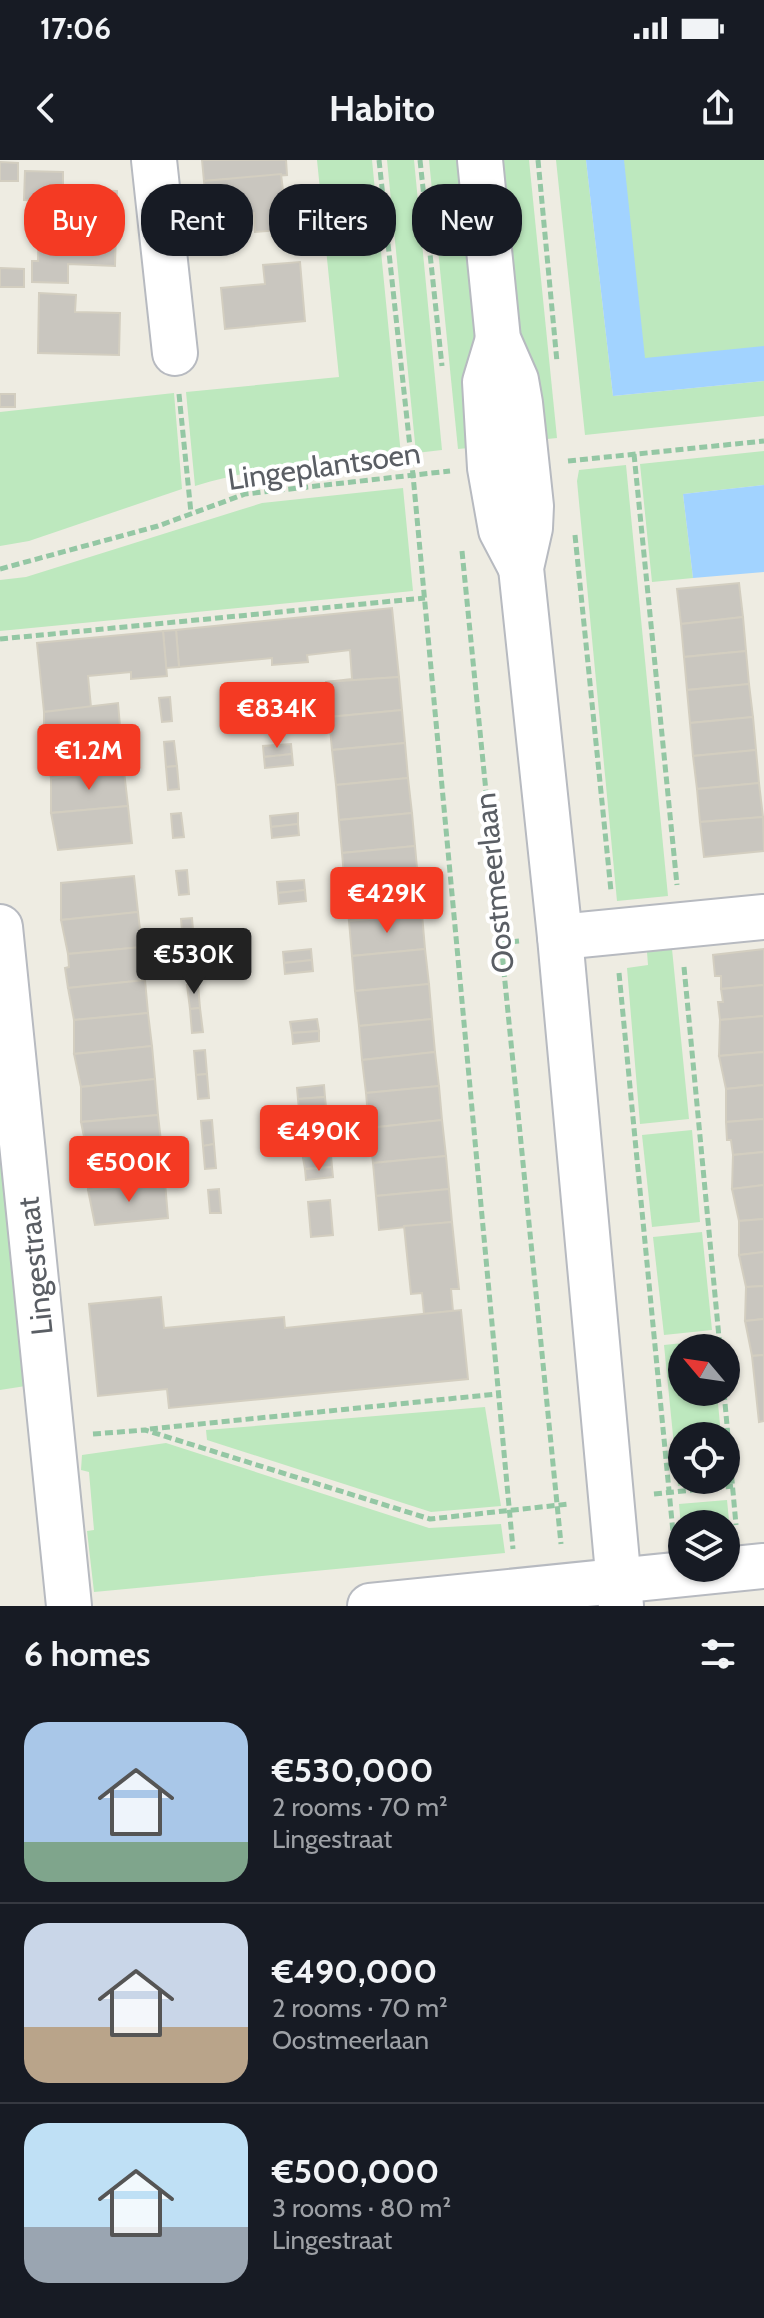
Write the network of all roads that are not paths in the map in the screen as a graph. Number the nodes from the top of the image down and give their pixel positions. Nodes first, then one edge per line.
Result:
1 (154, 160) edge
2 (480, 160) edge
3 (498, 339) junction
4 (175, 353) road end
5 (521, 568) junction
6 (764, 917) edge
7 (0, 927) edge
8 (560, 937) junction
9 (752, 1568) edge
10 (620, 1592) edge
11 (69, 1606) edge
12 (370, 1606) edge

1 - 4 street
2 - 3 street, Oostmeerlaan
3 - 5 street, Oostmeerlaan
3 - 5 street, Oostmeerlaan
5 - 8 street, Oostmeerlaan
6 - 8 street
7 - 11 street, Lingestraat
8 - 10 street, Oostmeerlaan
9 - 10 street
10 - 12 street

